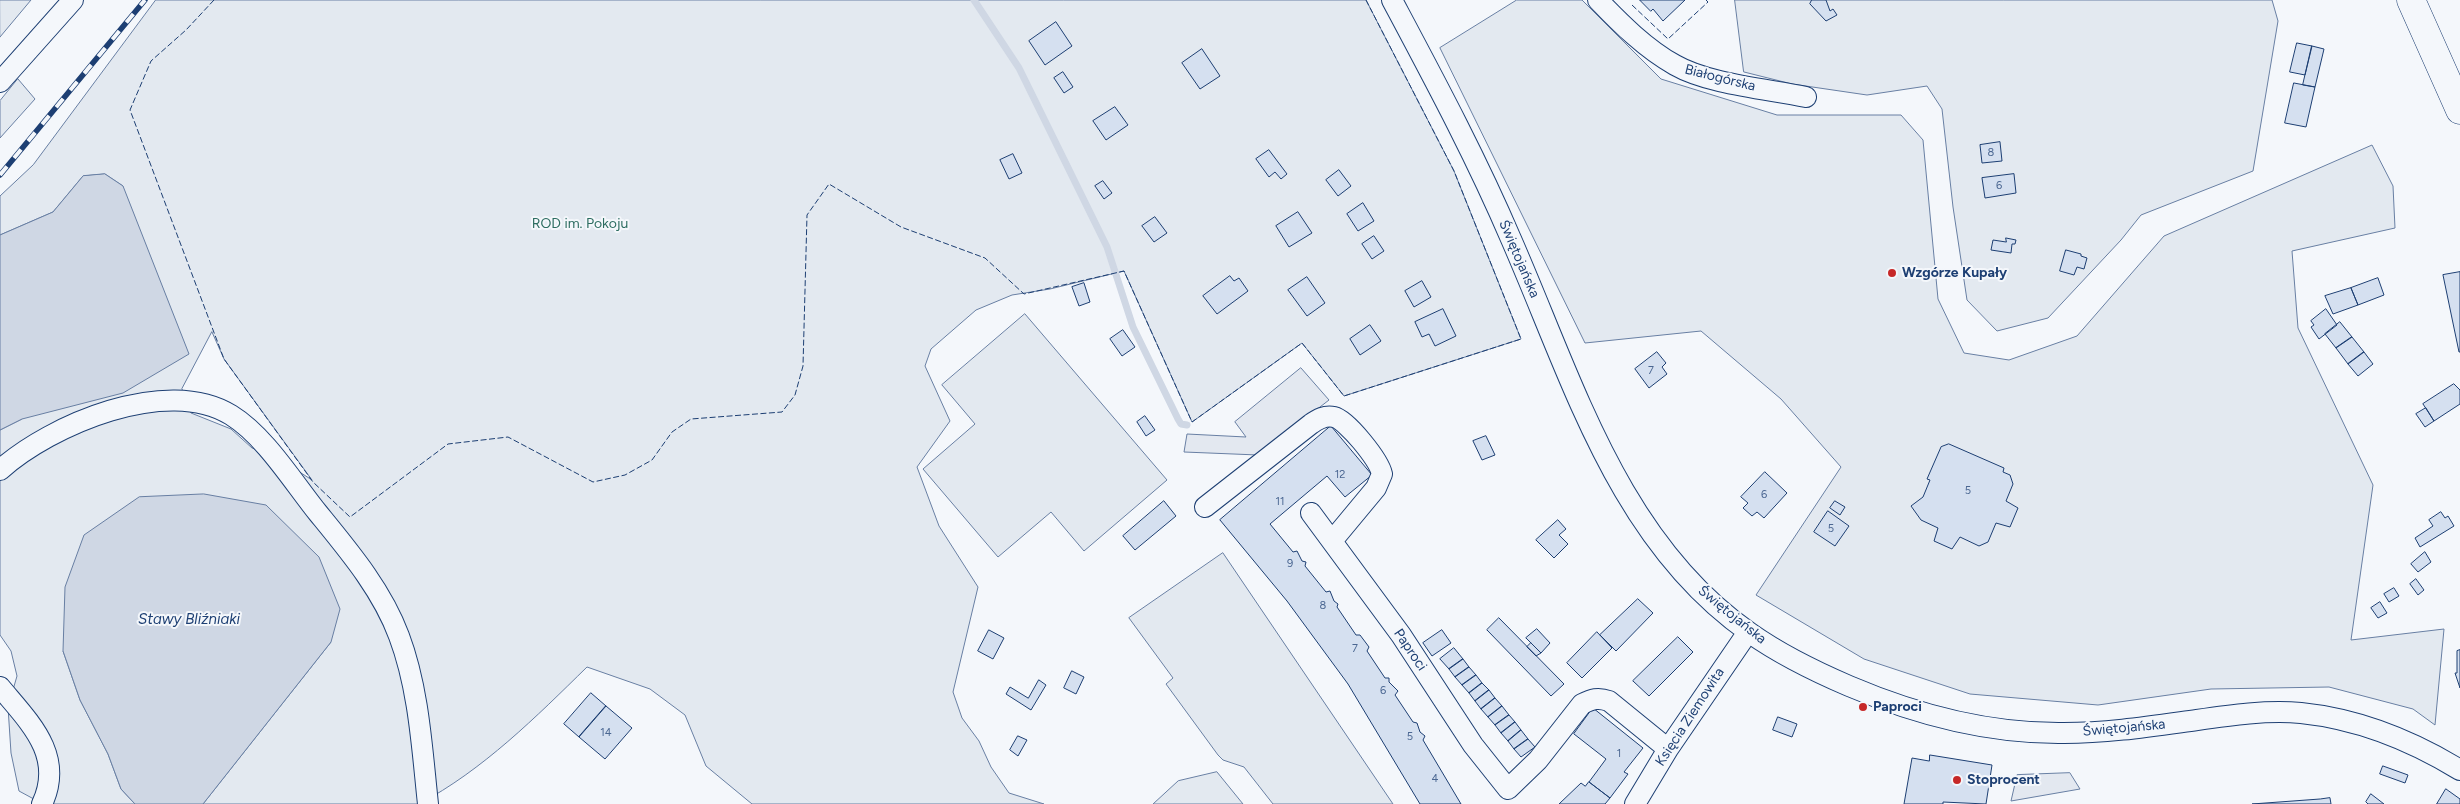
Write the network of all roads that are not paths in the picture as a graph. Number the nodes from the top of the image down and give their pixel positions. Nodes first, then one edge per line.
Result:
1 (73, 0) edge
2 (1392, 0) edge
3 (1598, 0) edge
4 (2411, 0) edge
5 (0, 82) edge
6 (1806, 97) dead end
7 (2460, 110) edge
8 (0, 470) edge
9 (1205, 507) dead end
10 (1311, 513) dead end
11 (1332, 541) junction
12 (1748, 632) junction
13 (0, 687) edge
14 (1668, 749) junction
15 (2460, 770) edge
16 (42, 804) edge
17 (428, 804) edge
18 (1634, 804) edge

1 - 5 street
2 - 12 street, Świętojańska
3 - 6 street, Białogórska
4 - 7 street
8 - 17 street
9 - 11 street
10 - 11 street, Paproci
11 - 14 street, Paproci
12 - 14 street, Księcia Ziemowita
12 - 15 street, Świętojańska
13 - 16 street
14 - 18 street, Księcia Ziemowita

